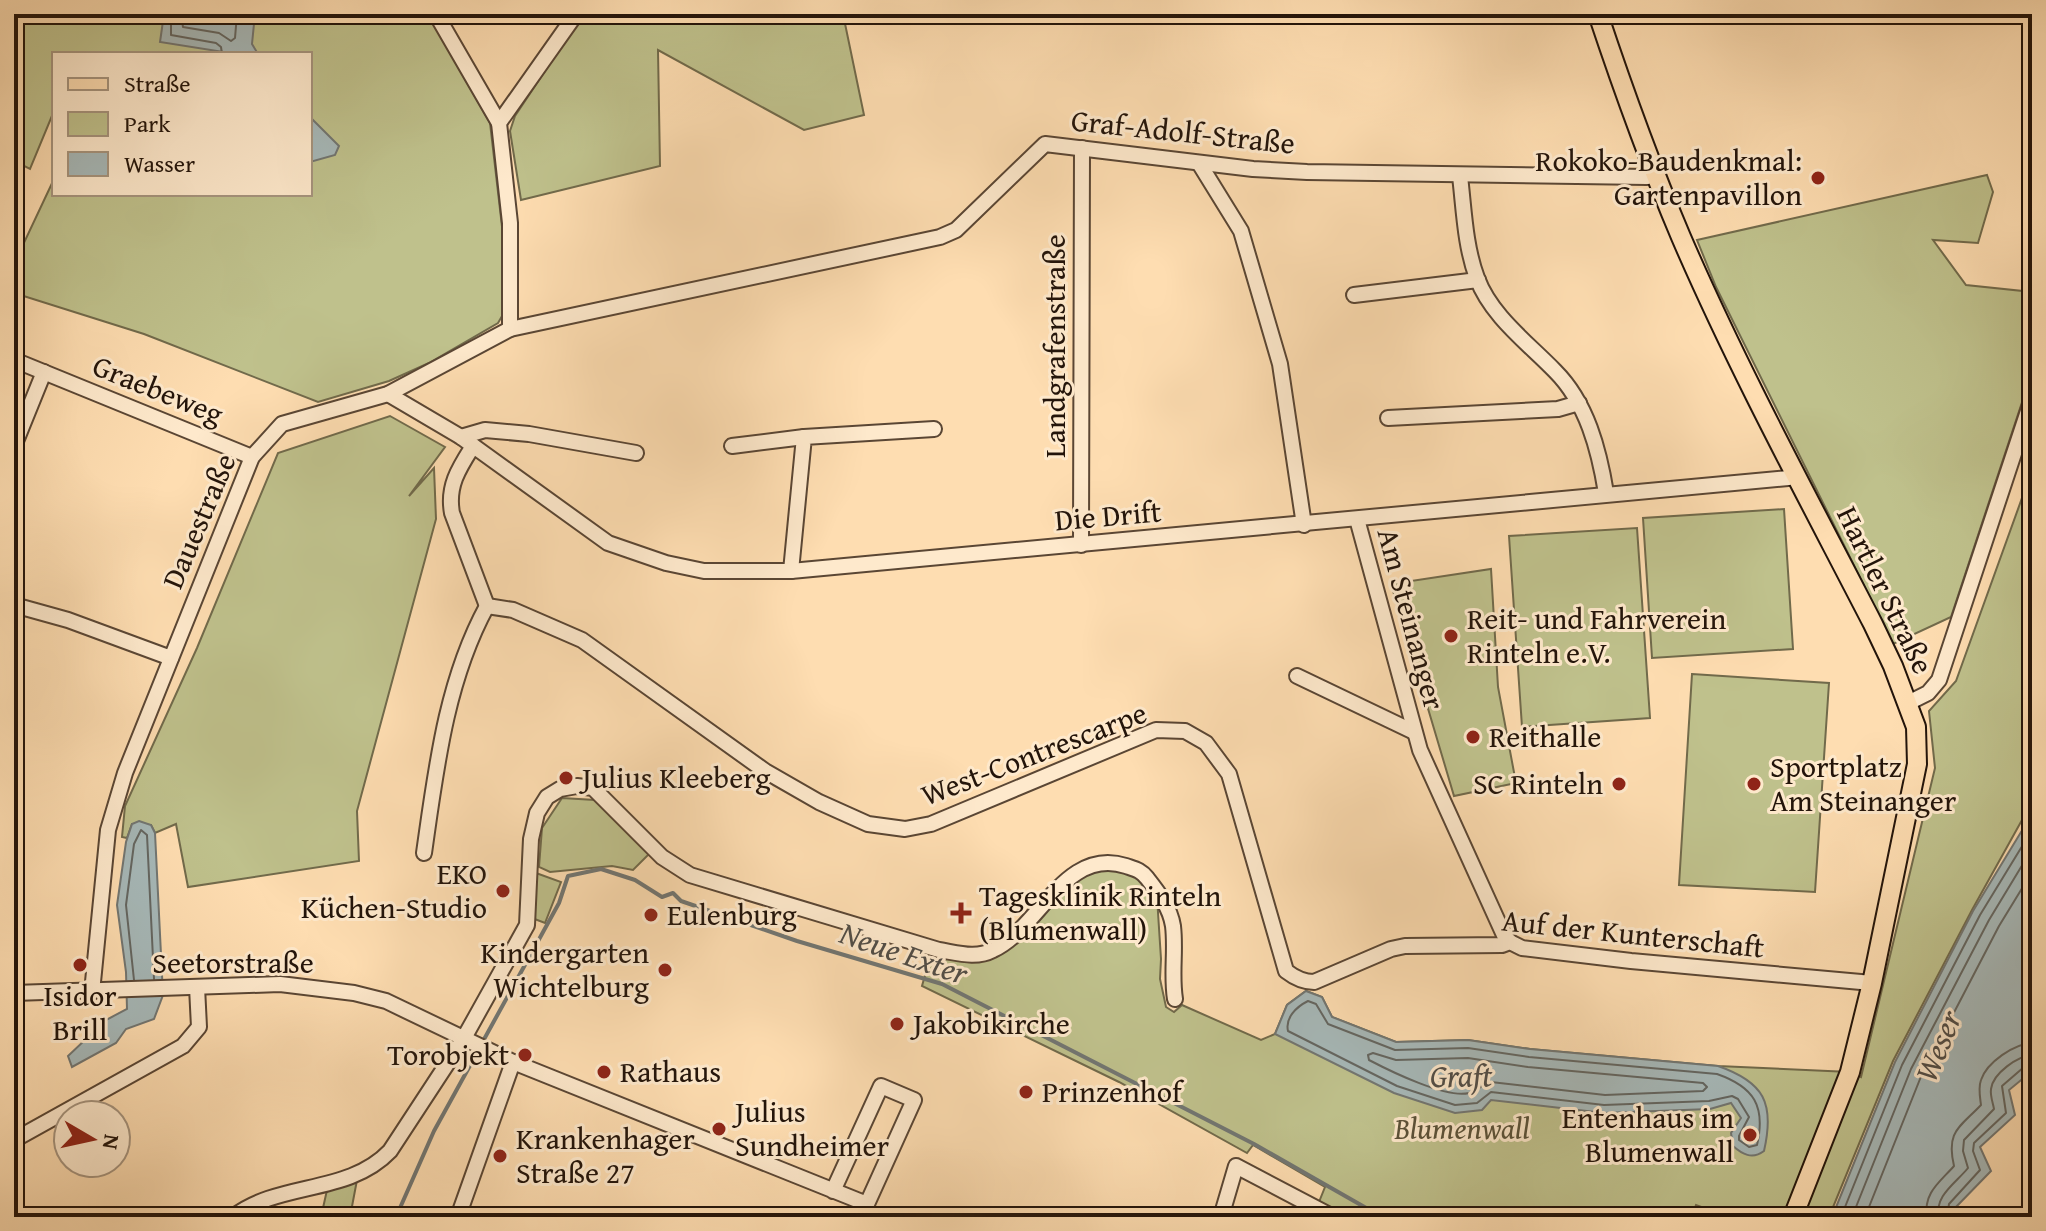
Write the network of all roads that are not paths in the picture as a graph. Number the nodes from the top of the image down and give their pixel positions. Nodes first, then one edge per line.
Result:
1 (436, 14) edge
2 (576, 14) edge
3 (1598, 14) edge
4 (499, 123) junction
5 (1082, 148) junction
6 (1199, 163) junction
7 (1656, 174) junction
8 (1460, 176) junction
9 (1478, 280) junction
10 (1354, 295) dead end
11 (510, 329) junction
12 (14, 360) edge
13 (44, 372) junction
14 (388, 394) junction
15 (2032, 399) edge
16 (1579, 403) junction
17 (1388, 418) dead end
18 (934, 429) dead end
19 (804, 437) junction
20 (467, 441) junction
21 (14, 446) edge
22 (732, 446) dead end
23 (636, 453) dead end
24 (252, 457) junction
25 (1797, 475) junction
26 (1606, 493) junction
27 (1357, 519) junction
28 (1304, 525) junction
29 (1081, 545) junction
30 (791, 571) junction
31 (14, 605) edge
32 (487, 606) junction
33 (171, 658) junction
34 (1297, 676) dead end
35 (1908, 703) junction
36 (1414, 732) junction
37 (424, 853) dead end
38 (1510, 942) junction
39 (1300, 980) joint
40 (1872, 983) junction
41 (197, 987) junction
42 (99, 991) junction
43 (14, 993) edge
44 (1175, 999) dead end
45 (475, 1043) junction
46 (513, 1062) junction
47 (14, 1140) edge
48 (833, 1191) junction
49 (233, 1217) edge
50 (458, 1217) edge
51 (1221, 1217) edge
52 (1333, 1217) edge
53 (1793, 1217) edge

1 - 4 street
2 - 4 street
3 - 7 main road, Hartler Straße
4 - 11 street
5 - 6 street, Graf-Adolf-Straße
5 - 11 street, Graf-Adolf-Straße
5 - 29 street, Landgrafenstraße
6 - 8 street, Graf-Adolf-Straße
6 - 28 street
7 - 8 street, Graf-Adolf-Straße
7 - 25 main road, Hartler Straße
8 - 9 street
9 - 10 street
9 - 16 street
11 - 14 street, Dauestraße
12 - 13 street, Graebeweg
13 - 21 street, Graebeweg
13 - 24 street, Graebeweg
14 - 20 street, Die Drift
14 - 24 street, Dauestraße
15 - 35 street
16 - 17 street
16 - 26 street
18 - 19 street
19 - 22 street
19 - 30 street
20 - 23 street
20 - 30 street, Die Drift
20 - 32 street
24 - 33 street, Dauestraße
25 - 26 street, Die Drift
25 - 35 main road, Hartler Straße
26 - 27 street, Die Drift
27 - 28 street, Die Drift
27 - 36 street, Am Steinanger
28 - 29 street, Die Drift
29 - 30 street, Die Drift
31 - 33 street
32 - 37 street
32 - 39 street, West-Contrescarpe
33 - 42 street, Dauestraße
34 - 36 street, Am Steinanger
35 - 40 main road, Hartler Straße
36 - 38 street, Am Steinanger
38 - 39 street, Auf der Kunterschaft
38 - 40 street, Auf der Kunterschaft
40 - 53 main road, Hartler Straße
41 - 42 street, Seetorstraße
41 - 45 street, Seetorstraße
41 - 47 street
42 - 43 street, Seetorstraße
44 - 45 street
45 - 46 street, Seetorstraße
45 - 49 street
46 - 48 street, Seetorstraße
46 - 50 street
48 - 48 street, Seetorstraße
51 - 52 street

